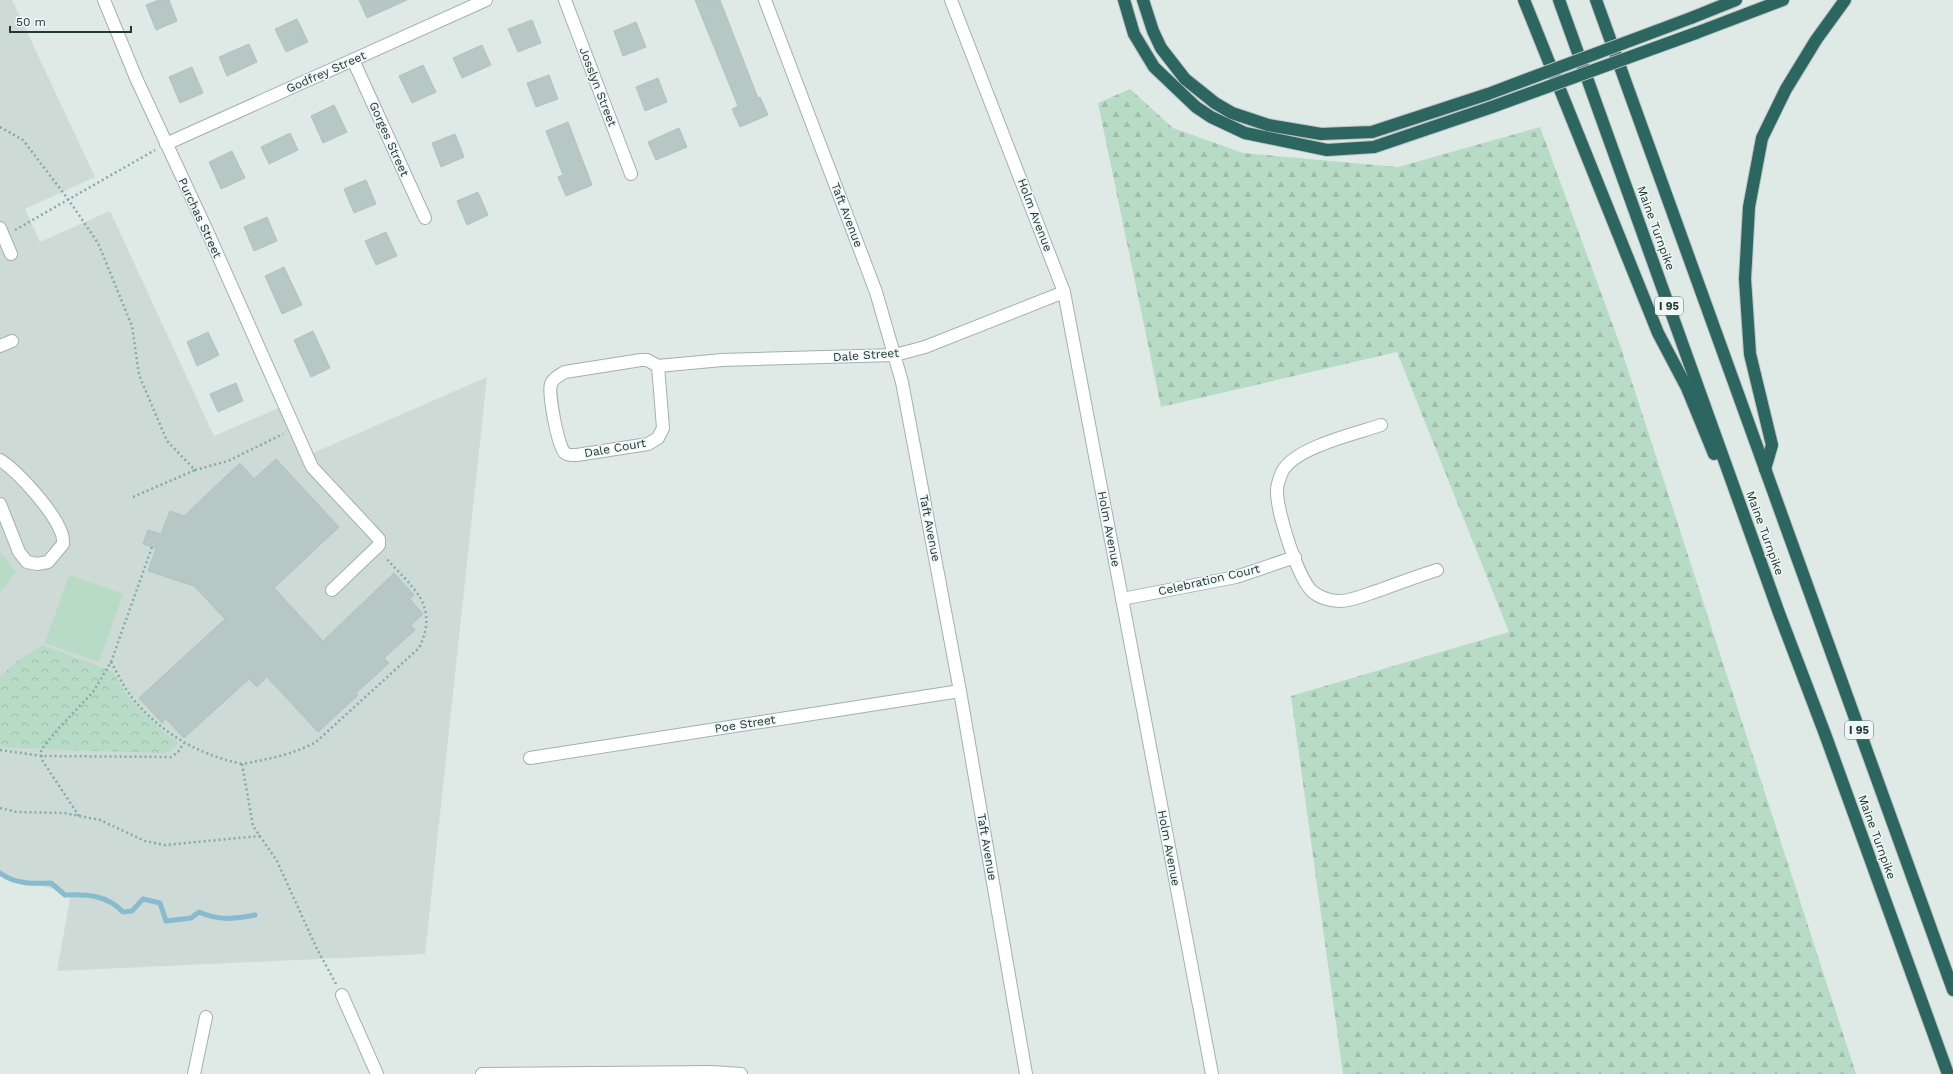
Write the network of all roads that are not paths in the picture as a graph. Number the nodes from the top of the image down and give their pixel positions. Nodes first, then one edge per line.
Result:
1 (104, 0) edge
2 (486, 0) edge
3 (565, 0) edge
4 (765, 0) edge
5 (951, 0) edge
6 (1124, 0) edge
7 (1143, 0) edge
8 (1524, 0) edge
9 (1559, 0) edge
10 (1596, 0) edge
11 (1736, 0) edge
12 (1783, 0) edge
13 (1845, 0) edge
14 (353, 60) junction
15 (166, 144) junction
16 (631, 174) dead end
17 (425, 218) dead end
18 (2, 232) edge
19 (11, 254) dead end
20 (1064, 292) junction
21 (12, 340) dead end
22 (0, 346) edge
23 (895, 355) junction
24 (658, 366) junction
25 (1382, 425) dead end
26 (0, 460) edge
27 (1765, 469) junction
28 (0, 504) edge
29 (1295, 557) junction
30 (1437, 570) dead end
31 (332, 590) dead end
32 (1122, 599) junction
33 (1779, 613) junction
34 (960, 691) junction
35 (530, 758) dead end
36 (1953, 990) edge
37 (342, 995) road end
38 (206, 1017) dead end
39 (194, 1074) edge
40 (377, 1074) edge
41 (482, 1074) edge
42 (742, 1074) edge
43 (1026, 1074) edge
44 (1212, 1074) edge
45 (1948, 1074) edge

1 - 15 street, Purchas Street
2 - 14 street, Godfrey Street
3 - 16 street, Josslyn Street
4 - 23 street, Taft Avenue
5 - 20 street, Holm Avenue
6 - 12 highway, bridge
7 - 11 highway, bridge
8 - 33 highway
9 - 33 highway, Maine Turnpike / I 95
10 - 27 highway, Maine Turnpike / I 95
13 - 27 highway
14 - 15 street, Godfrey Street
14 - 17 street, Gorges Street
15 - 31 street, Purchas Street
18 - 19 street
20 - 23 street, Dale Street
20 - 32 street, Holm Avenue
21 - 22 street
23 - 24 street, Dale Street
23 - 34 street, Taft Avenue
24 - 24 street, Dale Court
25 - 29 street
26 - 28 street
27 - 36 highway, Maine Turnpike / I 95
29 - 30 street
29 - 32 street, Celebration Court
32 - 44 street, Holm Avenue
33 - 45 highway, Maine Turnpike / I 95
34 - 35 street, Poe Street
34 - 43 street, Taft Avenue
37 - 40 street
38 - 39 street
41 - 42 street

